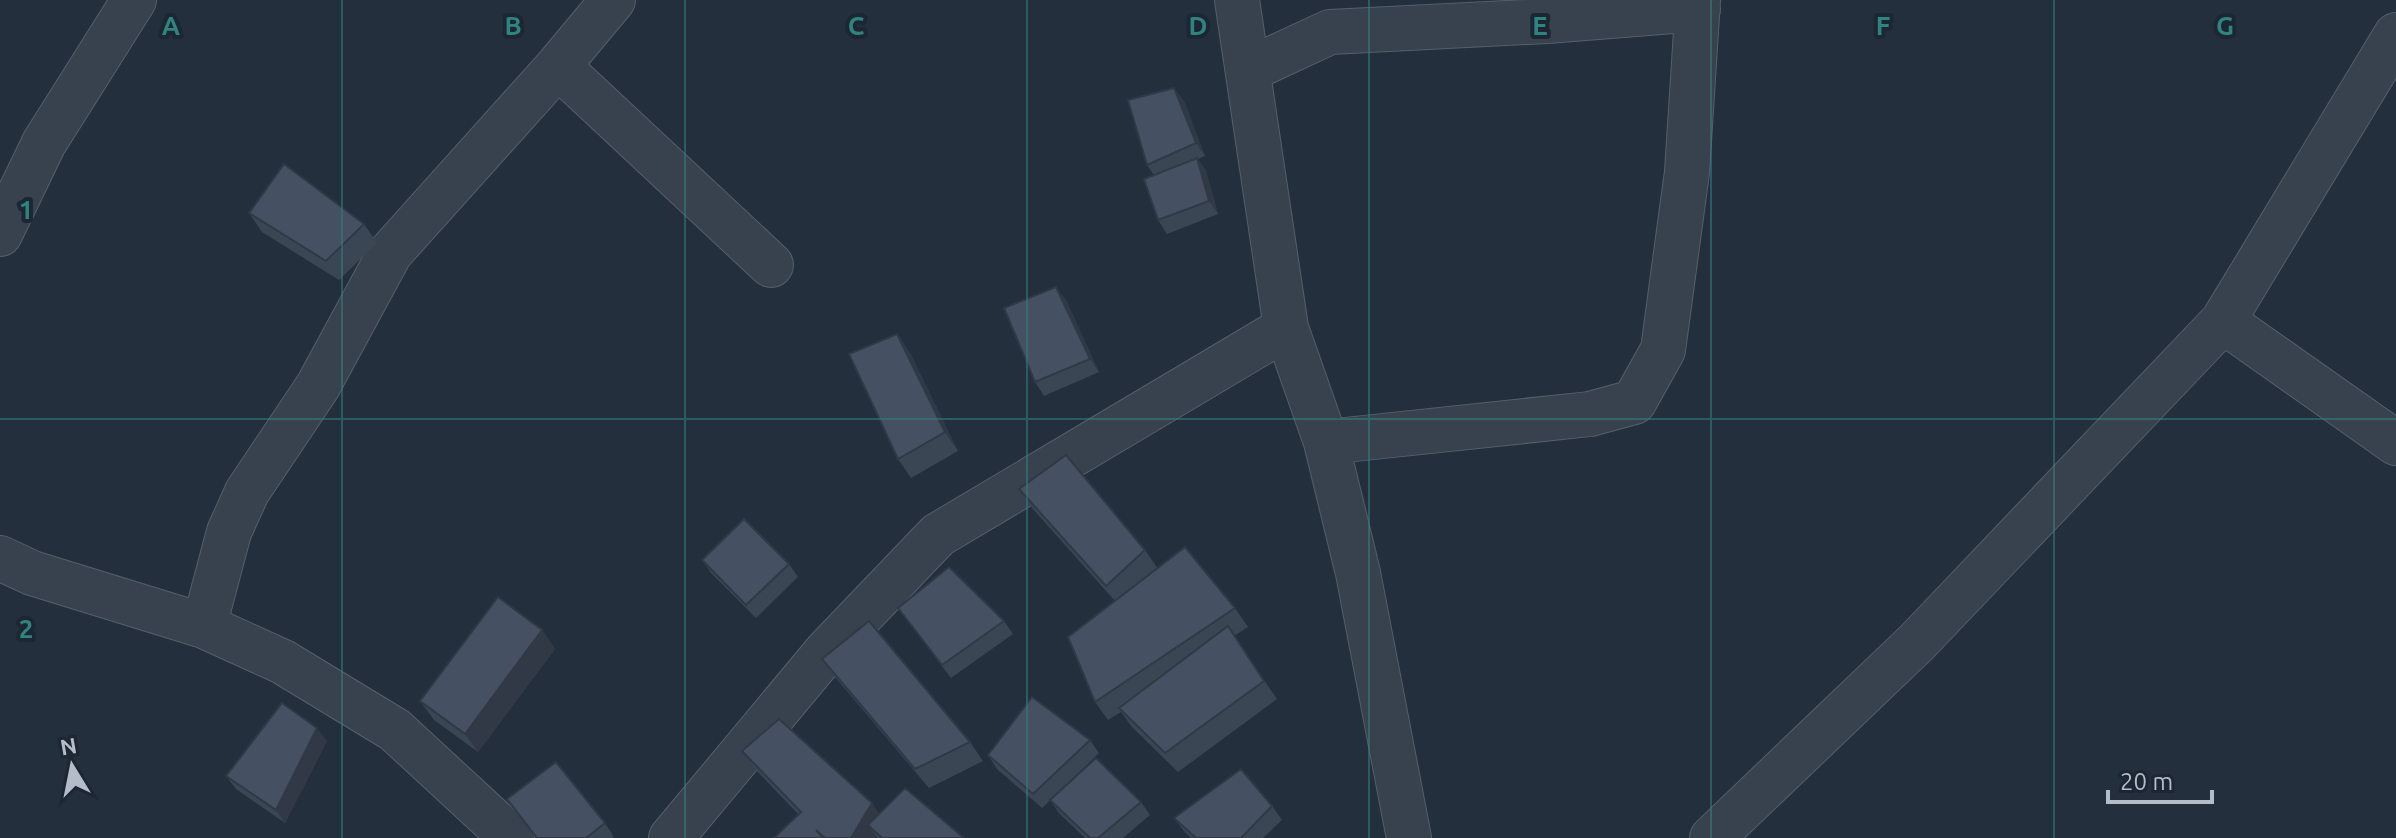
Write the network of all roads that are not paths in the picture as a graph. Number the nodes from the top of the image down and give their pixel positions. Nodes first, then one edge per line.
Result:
1 (134, 0) edge
2 (613, 0) edge
3 (1237, 0) edge
4 (1698, 5) edge
5 (2396, 35) edge
6 (558, 66) junction
7 (1248, 70) junction
8 (0, 234) edge
9 (771, 265) dead end
10 (2223, 321) junction
11 (1286, 328) junction
12 (1326, 442) junction
13 (2396, 443) edge
14 (0, 558) edge
15 (204, 626) junction
16 (512, 838) edge
17 (671, 838) edge
18 (1409, 838) edge
19 (1712, 838) edge

1 - 8 street
2 - 6 street
3 - 7 street
4 - 7 street
4 - 12 street
5 - 10 street
6 - 9 street
6 - 15 street
7 - 11 street
10 - 13 street
10 - 19 street
11 - 12 street
11 - 17 street
12 - 18 street
14 - 15 street
15 - 16 street

